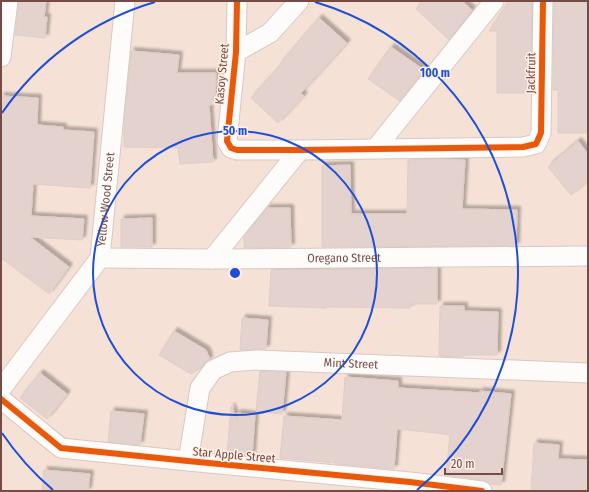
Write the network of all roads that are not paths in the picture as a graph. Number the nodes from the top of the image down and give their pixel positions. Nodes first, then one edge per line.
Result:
1 (8, 1) edge
2 (125, 1) edge
3 (238, 1) edge
4 (298, 1) edge
5 (494, 1) edge
6 (543, 1) edge
7 (236, 52) junction
8 (1, 57) edge
9 (375, 149) junction
10 (300, 150) junction
11 (588, 256) edge
12 (100, 258) junction
13 (212, 259) junction
14 (588, 373) edge
15 (1, 389) edge
16 (1, 400) edge
17 (188, 462) junction
18 (482, 491) edge

1 - 8 street
2 - 12 street, Yellow Wood Street
3 - 7 street, Kasoy Street
4 - 7 street
5 - 9 street
6 - 9 street, Jackfruit
7 - 10 street, Kasoy Street
9 - 10 street
10 - 13 street
11 - 13 street, Oregano Street
12 - 13 street, Oregano Street
12 - 15 street, Yellow Wood Street
14 - 17 street, Mint Street
16 - 17 street, Star Apple Street
17 - 18 street, Star Apple Street

